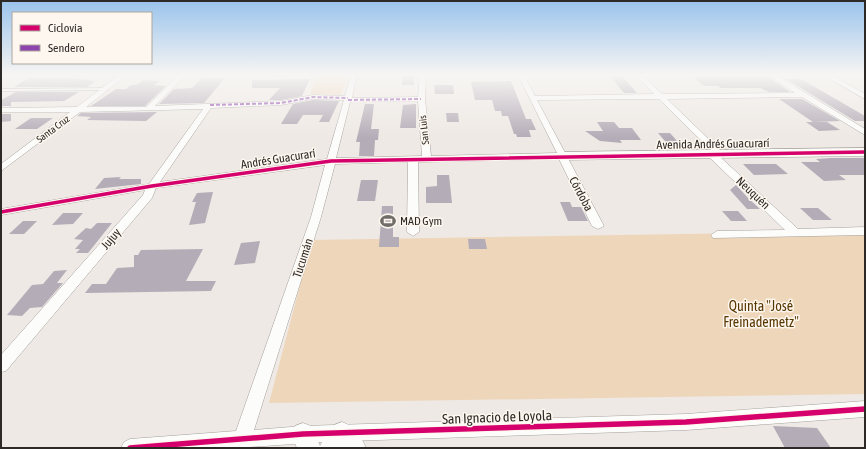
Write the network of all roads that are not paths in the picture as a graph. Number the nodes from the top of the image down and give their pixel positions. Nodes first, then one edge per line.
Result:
1 (97, 96) edge
2 (161, 96) edge
3 (349, 96) edge
4 (421, 96) edge
5 (734, 96) edge
6 (805, 96) edge
7 (658, 97) junction
8 (532, 98) joint
9 (348, 99) junction
10 (421, 99) junction
11 (210, 106) junction
12 (148, 109) junction
13 (1, 110) edge
14 (78, 110) junction
15 (865, 133) edge
16 (865, 152) edge
17 (715, 154) junction
18 (561, 156) junction
19 (413, 160) junction
20 (427, 160) junction
21 (332, 161) junction
22 (1, 168) edge
23 (152, 186) junction
24 (1, 212) edge
25 (598, 226) dead end
26 (865, 231) edge
27 (413, 232) dead end
28 (795, 233) junction
29 (717, 235) dead end
30 (1, 366) edge
31 (865, 409) edge
32 (243, 438) junction
33 (306, 441) edge
34 (341, 443) edge
35 (130, 448) edge

1 - 14 street, Santa Cruz
2 - 12 street
3 - 9 street, Tucumán
4 - 10 street, San Luis
5 - 7 street
6 - 15 street
7 - 8 street
7 - 17 street, Neuquén
8 - 18 street, Córdoba
9 - 10 street
9 - 11 street
9 - 21 street, Tucumán
10 - 20 street, San Luis
11 - 12 street
11 - 23 street, Jujuy
12 - 14 street
13 - 14 street
14 - 22 street, Santa Cruz
16 - 17 street, Avenida Andrés Guacurarí
17 - 18 street, Avenida Andrés Guacurarí
17 - 28 street, Neuquén
18 - 20 street, Andrés Guacurarí
18 - 25 street, Córdoba
19 - 20 street, Andrés Guacurarí
19 - 21 street, Andrés Guacurarí
19 - 27 street, San Luis
21 - 23 street, Andrés Guacurarí
21 - 32 street, Tucumán
23 - 24 street, Andrés Guacurarí
23 - 30 street, Jujuy
26 - 28 street
28 - 29 street
31 - 34 street, San Ignacio de Loyola
32 - 33 street, San Ignacio de Loyola
32 - 35 street, San Ignacio de Loyola
33 - 34 street, San Ignacio de Loyola

